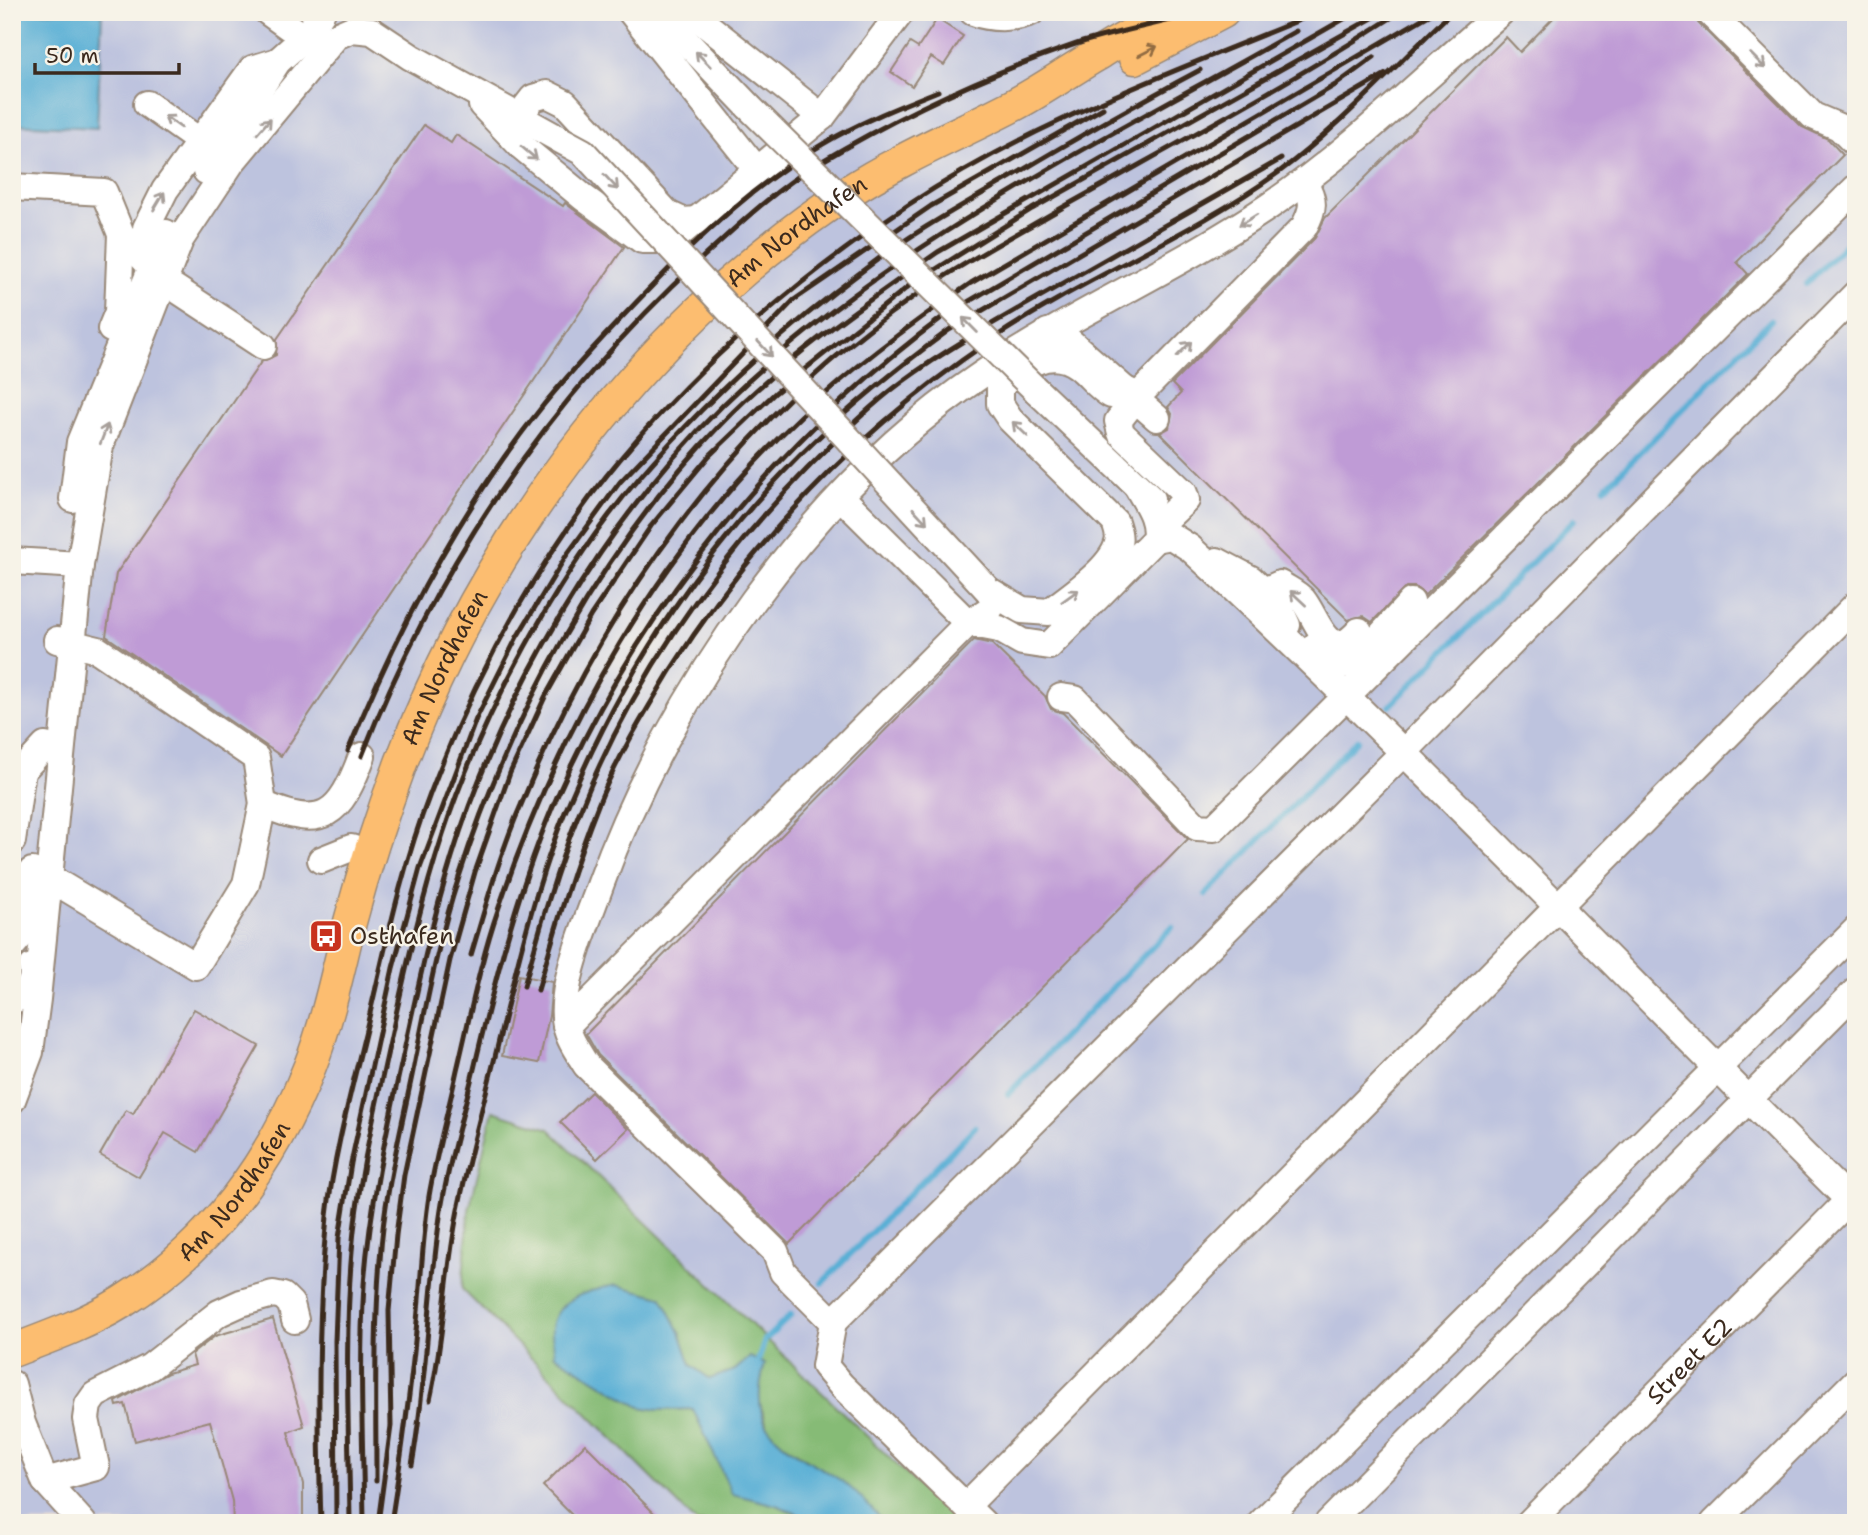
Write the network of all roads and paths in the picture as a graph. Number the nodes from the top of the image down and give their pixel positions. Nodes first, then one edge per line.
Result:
1 (268, 12) edge
2 (323, 12) edge
3 (631, 12) edge
4 (658, 12) edge
5 (690, 12) edge
6 (901, 12) edge
7 (973, 12) edge
8 (1031, 12) edge
9 (1173, 12) edge
10 (1223, 12) edge
11 (1501, 12) edge
12 (1709, 12) edge
13 (314, 44) junction
14 (278, 61) junction
15 (464, 86) junction
16 (1038, 92) junction
17 (148, 104) dead end
18 (519, 116) junction
19 (822, 117) junction
20 (198, 140) junction
21 (1856, 144) edge
22 (758, 170) junction
23 (1304, 182) junction
24 (12, 187) edge
25 (1856, 188) edge
26 (697, 220) junction
27 (121, 234) junction
28 (157, 273) junction
29 (1856, 294) edge
30 (1109, 300) junction
31 (1048, 332) junction
32 (262, 346) dead end
33 (1132, 395) junction
34 (1157, 418) dead end
35 (80, 442) junction
36 (1138, 488) junction
37 (842, 498) junction
38 (1174, 521) junction
39 (1155, 539) junction
40 (12, 561) edge
41 (72, 565) junction
42 (991, 594) junction
43 (1271, 598) junction
44 (1411, 602) dead end
45 (1856, 605) edge
46 (1076, 619) junction
47 (968, 622) junction
48 (1359, 631) dead end
49 (65, 641) junction
50 (1296, 646) junction
51 (1061, 697) dead end
52 (1348, 697) junction
53 (46, 746) junction
54 (1403, 753) junction
55 (355, 754) dead end
56 (262, 804) junction
57 (12, 841) edge
58 (370, 855) junction
59 (321, 860) dead end
60 (47, 886) junction
61 (1558, 905) junction
62 (1856, 930) edge
63 (17, 950) edge
64 (1856, 991) edge
65 (18, 997) edge
66 (12, 1021) edge
67 (566, 1026) junction
68 (1719, 1068) junction
69 (16, 1092) edge
70 (1749, 1097) junction
71 (1853, 1200) edge
72 (295, 1320) dead end
73 (833, 1322) junction
74 (12, 1351) edge
75 (1856, 1381) edge
76 (12, 1384) edge
77 (45, 1481) junction
78 (974, 1514) edge
79 (83, 1523) edge
80 (1261, 1523) edge
81 (1328, 1523) edge
82 (1529, 1523) edge
83 (1714, 1523) edge

1 - 13 lane
2 - 13 lane
3 - 22 lane
36 -> 4 lane, bridge
5 - 19 lane
6 - 19 lane
7 - 8 lane
9 - 16 main road, Am Nordhafen
16 -> 10 main road, Am Nordhafen
11 - 23 lane
12 -> 21 lane
13 - 14 lane
13 - 15 lane
28 -> 13 lane
14 - 20 lane
14 - 28 lane
15 - 18 lane
15 -> 26 lane
16 - 58 main road, Am Nordhafen
20 -> 17 lane
18 - 26 lane
18 -> 42 lane, bridge
19 - 22 lane
28 -> 20 lane
22 - 26 lane
23 -> 30 lane
33 -> 23 lane
24 - 27 lane
25 - 52 lane
27 - 28 lane
27 - 35 lane
28 - 32 lane
28 - 35 lane
41 -> 28 lane
29 - 54 lane
30 - 31 lane
30 - 33 lane
31 - 33 lane
31 - 37 lane
33 - 34 lane
33 - 38 lane
42 -> 33 lane
35 - 41 lane
36 - 38 lane
36 - 39 lane
37 - 47 lane
37 - 67 lane
38 - 43 lane
39 - 46 lane
39 - 50 lane
40 - 41 lane
41 - 49 lane
42 - 46 lane
42 - 47 lane
43 - 44 lane
48 -> 43 lane
43 - 50 lane
45 - 61 lane
46 - 47 lane
47 - 67 lane
49 - 53 lane
49 - 56 lane
49 - 60 lane
50 - 52 lane
51 - 52 lane
52 - 54 lane
53 - 57 lane
53 - 63 lane
54 - 61 lane
54 - 73 lane
55 - 56 lane
56 - 60 lane
58 - 59 lane
58 - 74 main road, Am Nordhafen
60 - 63 lane
60 - 69 lane
61 - 68 lane
61 - 78 lane
62 - 68 lane
63 - 65 lane
64 - 70 lane
65 - 66 lane
65 - 69 lane
67 - 73 lane
68 - 70 lane
68 - 80 lane
70 - 71 lane
70 - 81 lane
71 - 82 lane, Street E2
72 - 77 lane
73 - 78 lane
75 - 83 lane
76 - 77 lane
77 - 79 lane

